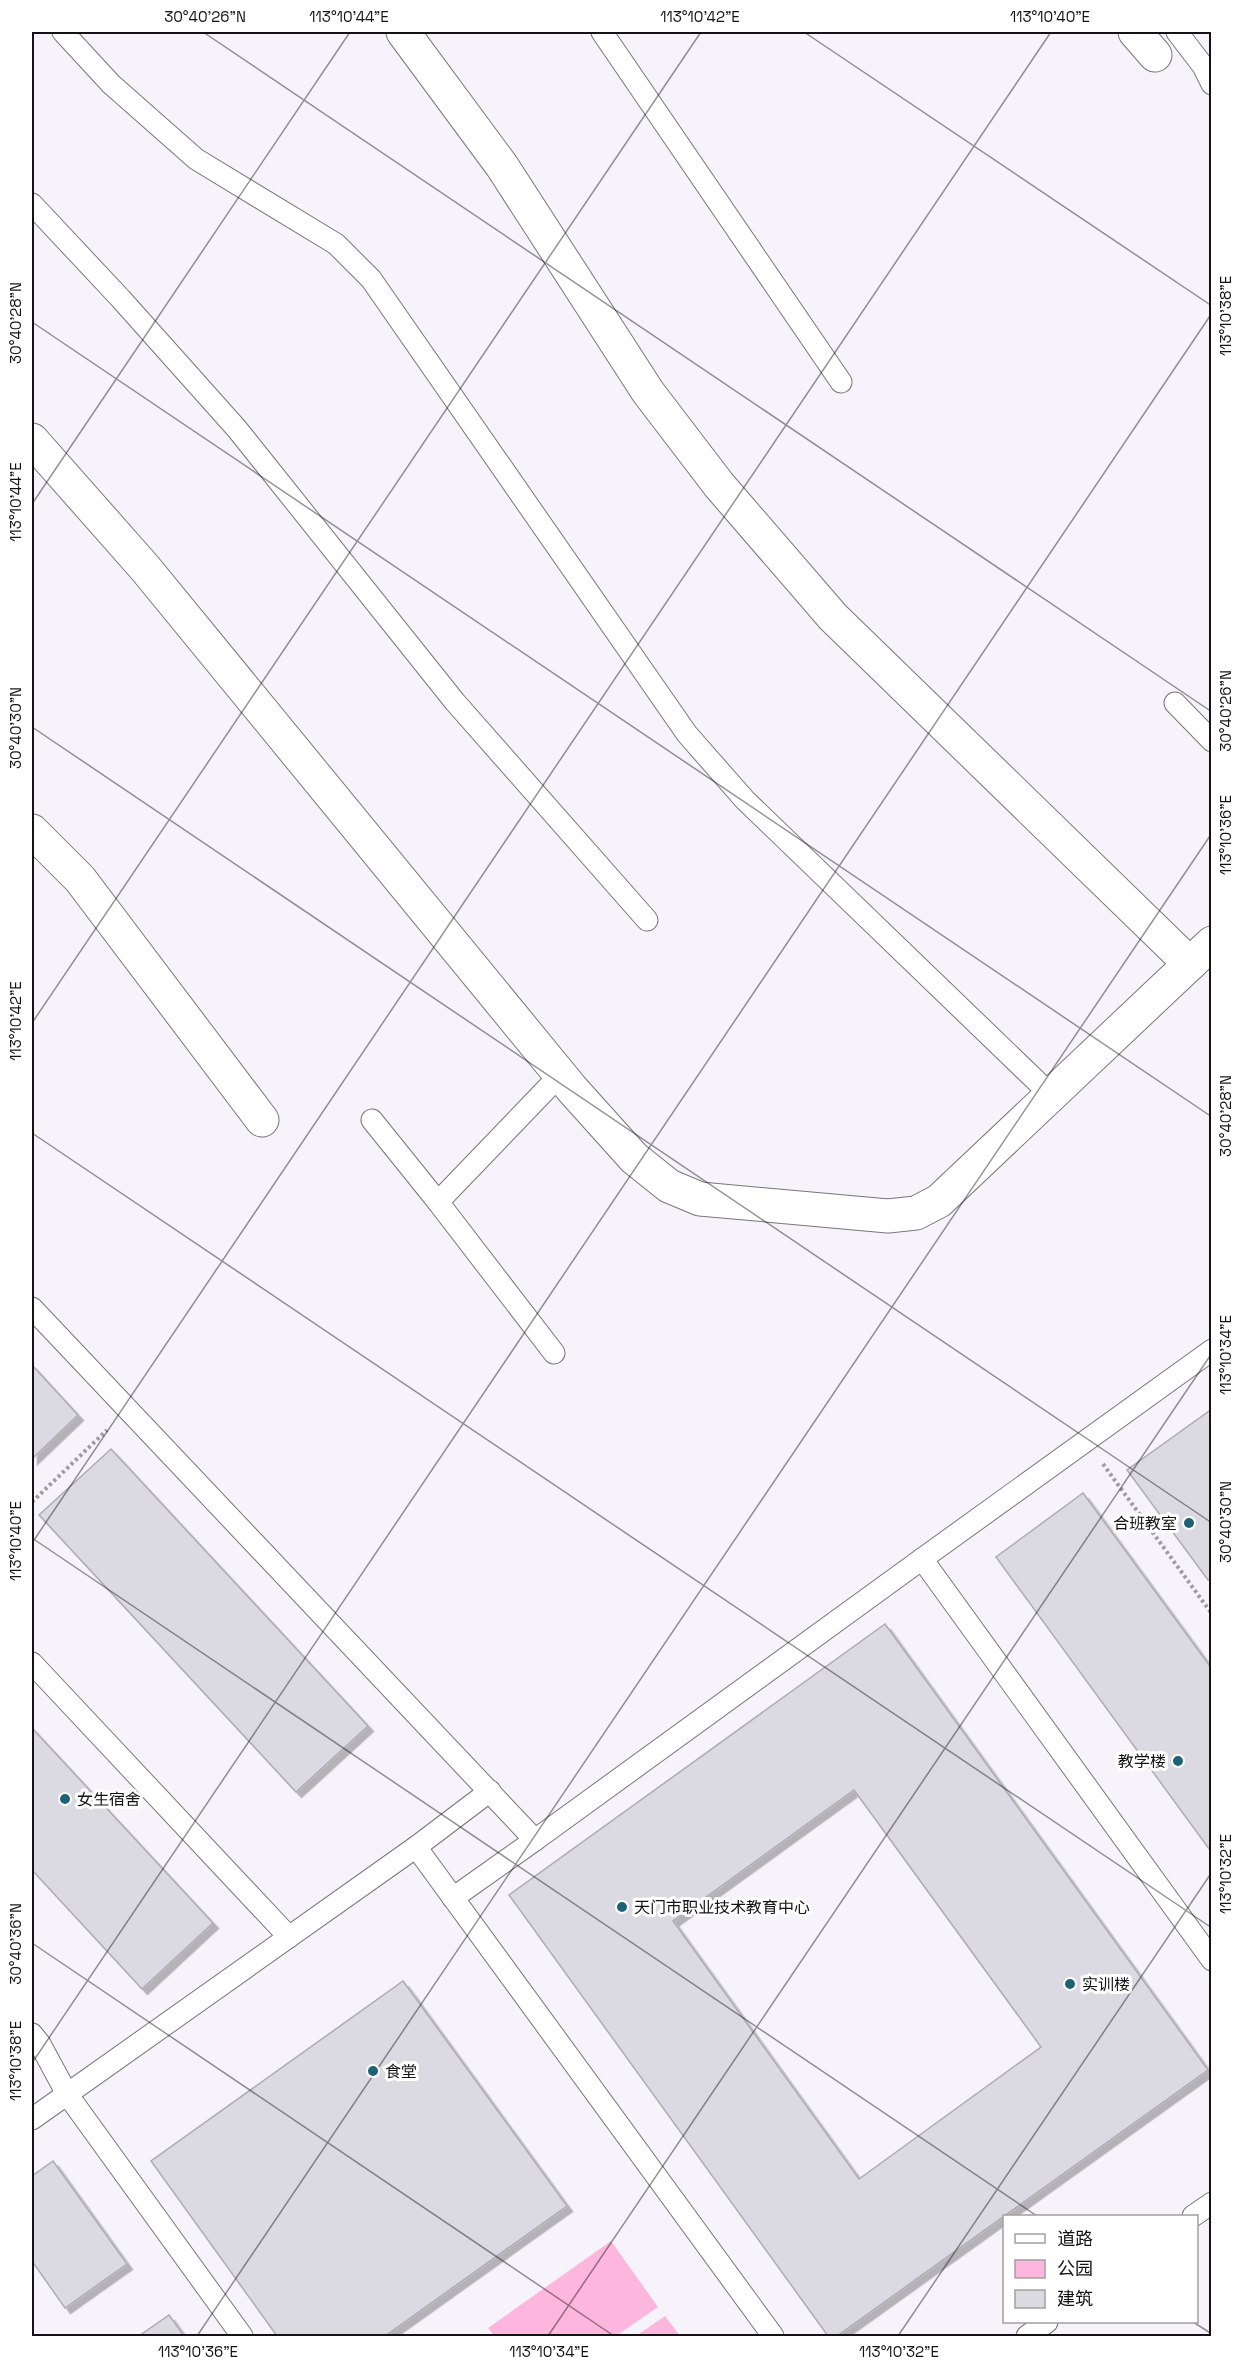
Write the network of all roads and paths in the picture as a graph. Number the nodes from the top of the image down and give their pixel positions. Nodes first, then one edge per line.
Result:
1 (63, 32) edge
2 (403, 32) edge
3 (602, 32) edge
4 (1177, 32) edge
5 (1212, 84) edge
6 (32, 204) edge
7 (841, 382) dead end
8 (32, 441) edge
9 (1175, 704) dead end
10 (1212, 741) edge
11 (32, 831) edge
12 (647, 920) dead end
13 (1201, 954) edge
14 (560, 1075) junction
15 (1051, 1095) junction
16 (262, 1120) dead end
17 (372, 1120) dead end
18 (438, 1202) junction
19 (32, 1308) edge
20 (1212, 1350) edge
21 (554, 1353) dead end
22 (128, 1410) junction
23 (1086, 1441) junction
24 (32, 1502) edge
25 (922, 1559) junction
26 (1212, 1614) edge
27 (32, 1663) edge
28 (490, 1791) junction
29 (535, 1840) junction
30 (416, 1847) junction
31 (453, 1898) junction
32 (290, 1937) junction
33 (1212, 1960) edge
34 (32, 2034) edge
35 (67, 2094) junction
36 (32, 2119) edge
37 (1212, 2203) edge
38 (1196, 2215) edge
39 (1046, 2323) edge
40 (242, 2337) edge
41 (772, 2337) edge
42 (1027, 2337) edge

1 - 15 lane
2 - 13 street
3 - 7 lane
4 - 5 lane
6 - 12 lane
8 - 14 street
9 - 10 lane
11 - 16 street
13 - 15 street
14 - 15 street
14 - 18 lane
17 - 18 lane
18 - 21 lane
19 - 22 lane
20 - 23 lane
22 - 24 path
22 - 28 lane
23 - 25 lane
23 - 26 path
25 - 29 lane
25 - 33 lane
27 - 32 lane
28 - 29 lane
28 - 30 lane
29 - 31 lane
30 - 31 lane
30 - 32 lane
31 - 41 lane
32 - 35 lane
34 - 35 lane
35 - 36 lane
35 - 40 lane
37 - 38 lane
39 - 42 lane

